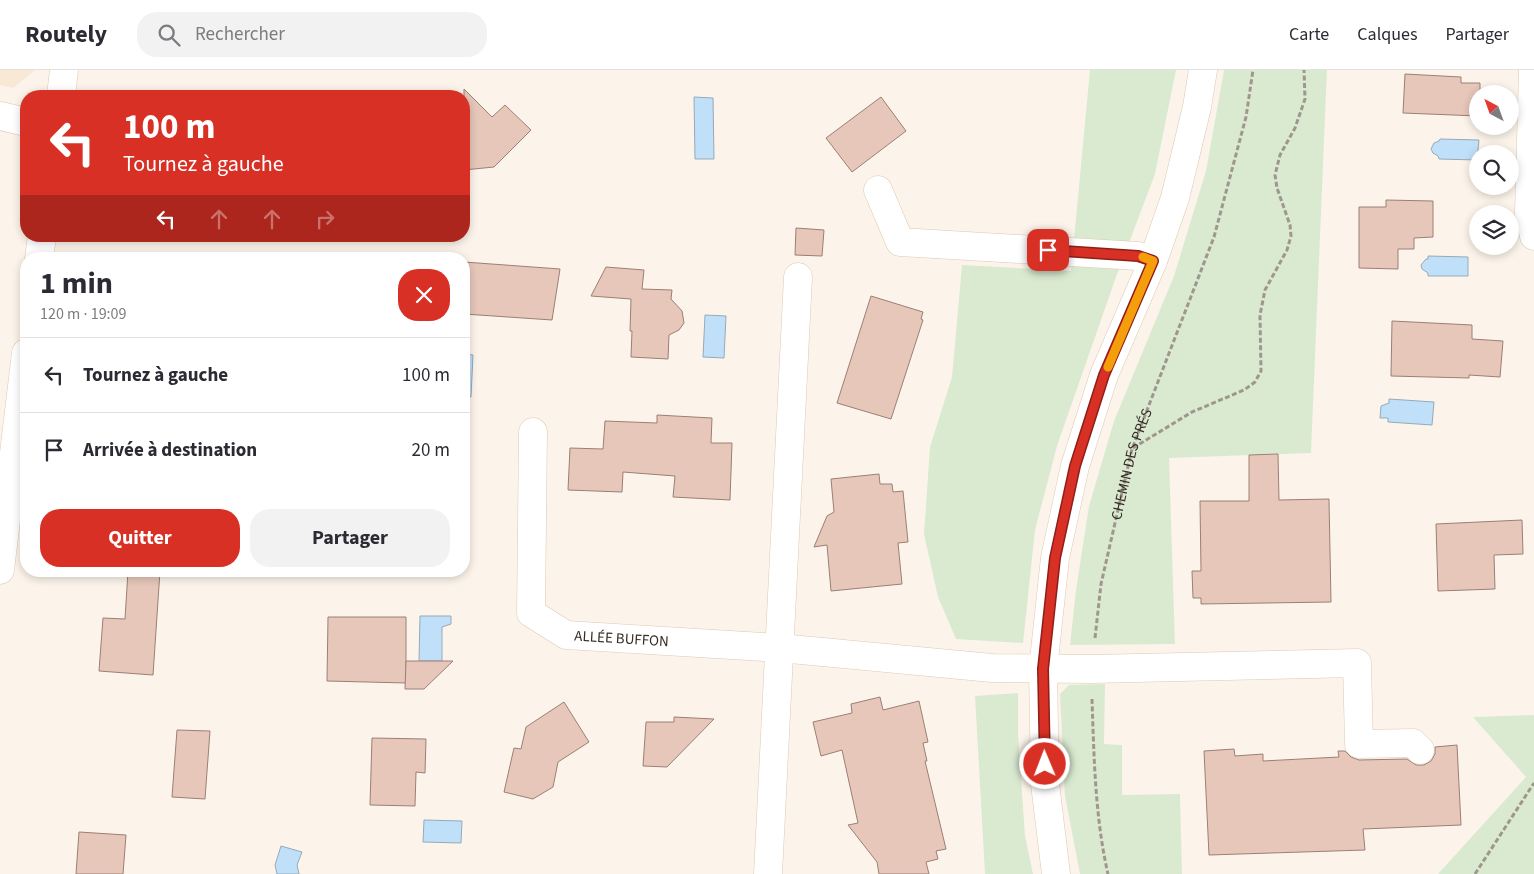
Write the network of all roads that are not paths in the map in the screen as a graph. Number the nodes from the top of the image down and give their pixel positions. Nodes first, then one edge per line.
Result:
1 (64, 70) edge
2 (1203, 70) edge
3 (1533, 70) edge
4 (62, 90) edge
5 (0, 116) edge
6 (20, 121) edge
7 (878, 190) dead end
8 (1534, 236) edge
9 (1153, 261) junction
10 (798, 278) dead end
11 (20, 403) edge
12 (534, 432) dead end
13 (0, 570) edge
14 (780, 648) junction
15 (1043, 669) junction
16 (1420, 750) dead end
17 (768, 874) edge
18 (1056, 874) edge

1 - 4 street
2 - 9 street
3 - 8 street
5 - 6 street
7 - 9 street
9 - 15 street
10 - 14 street
11 - 13 street
12 - 14 street, ALLÉE BUFFON
14 - 15 street, ALLÉE BUFFON
14 - 17 street
15 - 16 street, ALLÉE BUFFON
15 - 18 street

